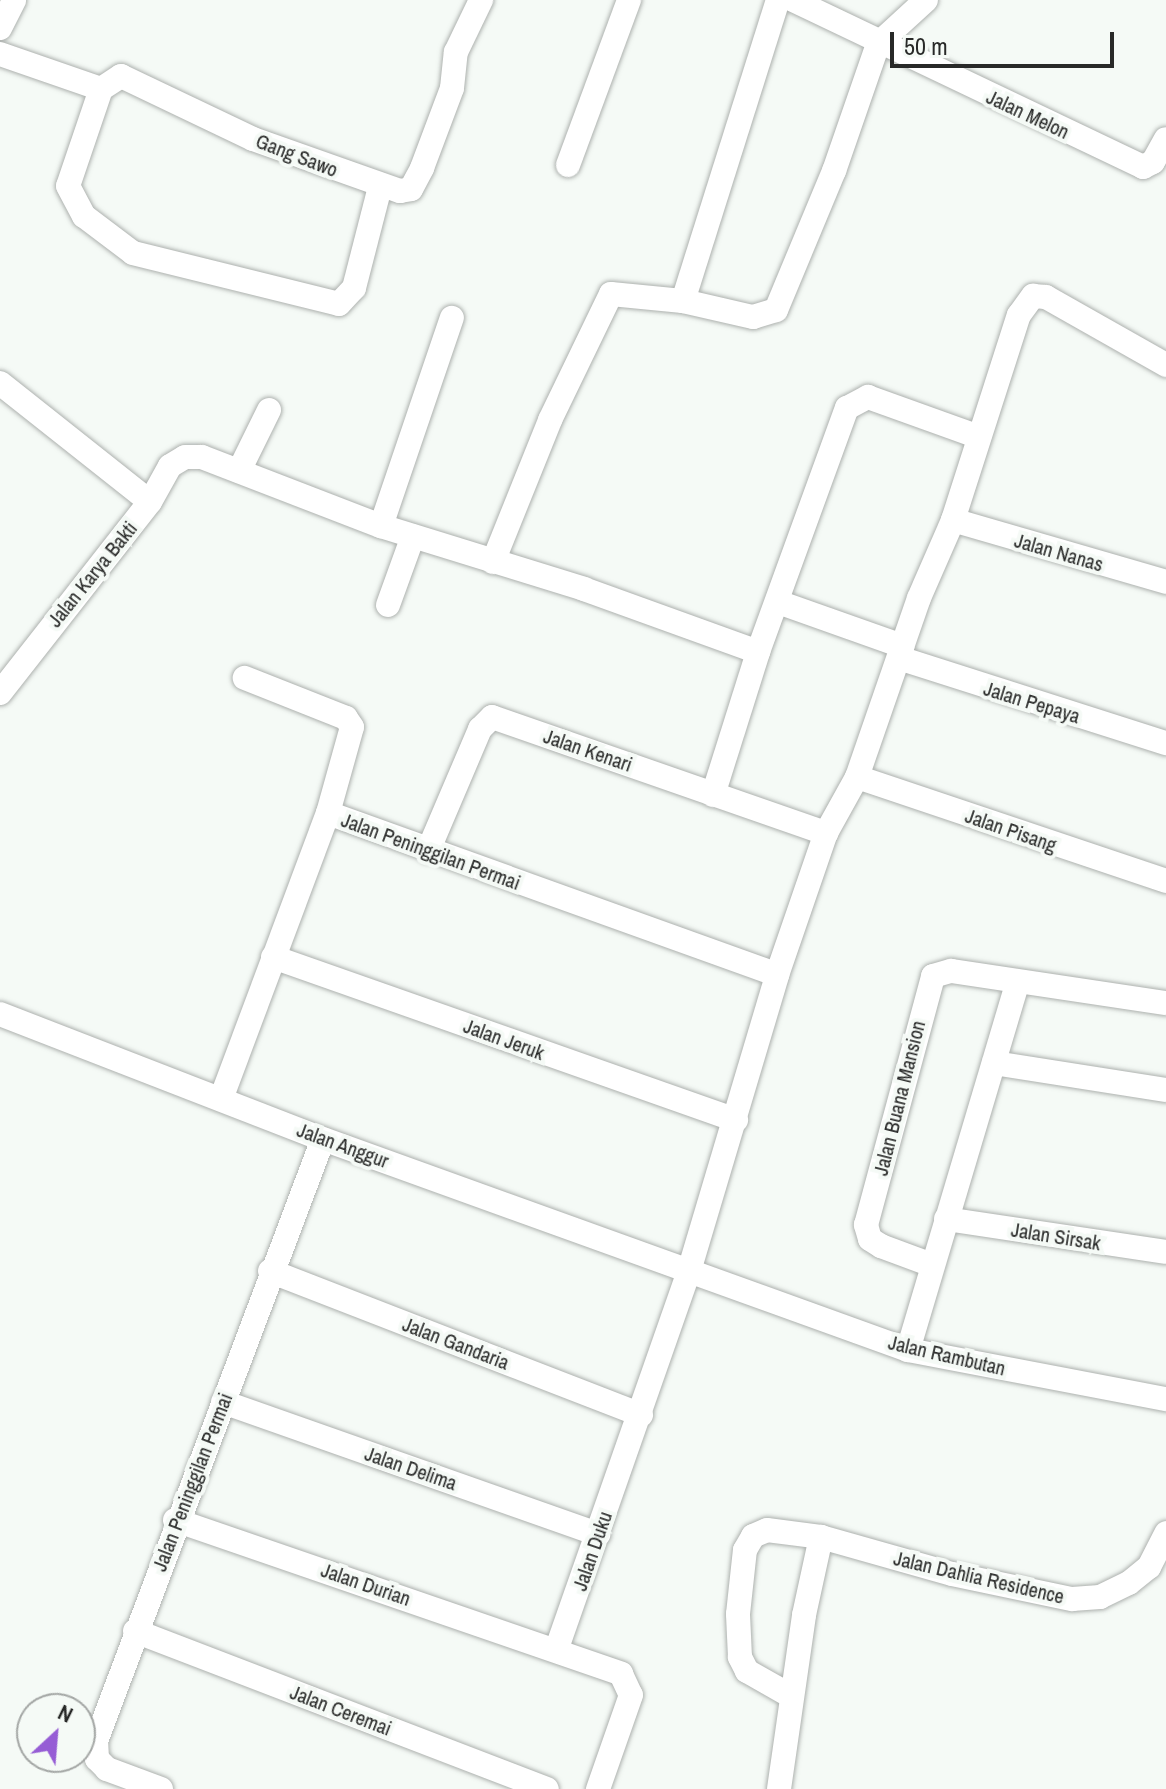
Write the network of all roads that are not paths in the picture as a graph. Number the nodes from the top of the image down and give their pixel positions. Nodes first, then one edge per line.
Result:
1 (14, 0) edge
2 (481, 0) edge
3 (629, 0) edge
4 (778, 0) edge
5 (793, 0) edge
6 (926, 0) edge
7 (0, 28) edge
8 (878, 44) junction
9 (0, 54) edge
10 (101, 89) junction
11 (1166, 139) edge
12 (568, 165) dead end
13 (380, 187) junction
14 (683, 301) junction
15 (452, 318) dead end
16 (1166, 365) edge
17 (0, 383) edge
18 (269, 410) dead end
19 (979, 437) junction
20 (239, 471) junction
21 (150, 502) junction
22 (953, 520) junction
23 (381, 526) junction
24 (413, 536) junction
25 (493, 562) junction
26 (1166, 582) edge
27 (778, 602) junction
28 (388, 605) dead end
29 (758, 652) junction
30 (900, 652) junction
31 (245, 678) dead end
32 (0, 693) edge
33 (1166, 743) edge
34 (857, 777) junction
35 (713, 795) junction
36 (328, 813) junction
37 (826, 833) junction
38 (428, 851) junction
39 (1166, 881) edge
40 (273, 957) junction
41 (777, 975) junction
42 (1017, 984) junction
43 (1166, 1003) edge
44 (0, 1014) edge
45 (994, 1063) junction
46 (1166, 1090) edge
47 (221, 1099) junction
48 (736, 1120) junction
49 (323, 1139) junction
50 (946, 1219) junction
51 (1166, 1252) edge
52 (932, 1265) junction
53 (270, 1271) junction
54 (689, 1271) junction
55 (908, 1350) junction
56 (1166, 1399) edge
57 (223, 1402) junction
58 (641, 1415) junction
59 (175, 1520) junction
60 (598, 1534) junction
61 (821, 1537) junction
62 (1165, 1538) edge
63 (135, 1631) junction
64 (557, 1648) junction
65 (791, 1696) junction
66 (161, 1789) edge
67 (547, 1789) edge
68 (598, 1789) edge
69 (779, 1789) edge

1 - 7 street
2 - 13 street
3 - 12 street
4 - 14 street
5 - 8 street, Jalan Melon
6 - 8 street
8 - 11 street, Jalan Melon
8 - 14 street
9 - 10 street, Gang Sawo
10 - 13 street, Gang Sawo
10 - 13 street
14 - 25 street
15 - 23 street
16 - 19 street
17 - 21 street
18 - 20 street
19 - 22 street
19 - 27 street
20 - 21 street, Jalan Karya Bakti
20 - 23 street
21 - 32 street, Jalan Karya Bakti
22 - 26 street, Jalan Nanas
22 - 30 street
23 - 24 street
24 - 25 street
24 - 28 street
25 - 29 street
27 - 29 street
27 - 30 street
29 - 35 street
30 - 33 street, Jalan Pepaya
30 - 34 street
31 - 36 street
34 - 37 street
34 - 39 street, Jalan Pisang
35 - 37 street, Jalan Kenari
35 - 38 street, Jalan Kenari
36 - 38 street, Jalan Peninggilan Permai
36 - 40 street, Jalan Peninggilan Permai
37 - 41 street
38 - 41 street, Jalan Peninggilan Permai
40 - 47 street, Jalan Peninggilan Permai
40 - 48 street, Jalan Jeruk
41 - 48 street
42 - 43 street, Jalan Buana Mansion
42 - 45 street
42 - 52 street, Jalan Buana Mansion
44 - 47 street, Jalan Anggur
45 - 46 street
45 - 50 street
47 - 49 street, Jalan Anggur
48 - 54 street
49 - 53 street, Jalan Peninggilan Permai
49 - 54 street, Jalan Anggur
50 - 51 street, Jalan Sirsak
50 - 52 street
52 - 55 street
53 - 57 street, Jalan Peninggilan Permai
53 - 58 street, Jalan Gandaria
54 - 55 street, Jalan Rambutan
54 - 58 street, Jalan Duku
55 - 56 street, Jalan Rambutan
57 - 59 street, Jalan Peninggilan Permai
57 - 60 street, Jalan Delima
58 - 60 street, Jalan Duku
59 - 63 street, Jalan Peninggilan Permai
59 - 64 street, Jalan Durian
60 - 64 street, Jalan Duku
61 - 62 street, Jalan Dahlia Residence
61 - 65 street
61 - 65 street, Jalan Dahlia Residence
63 - 66 street, Jalan Peninggilan Permai
63 - 67 street, Jalan Ceremai
64 - 68 street
65 - 69 street

